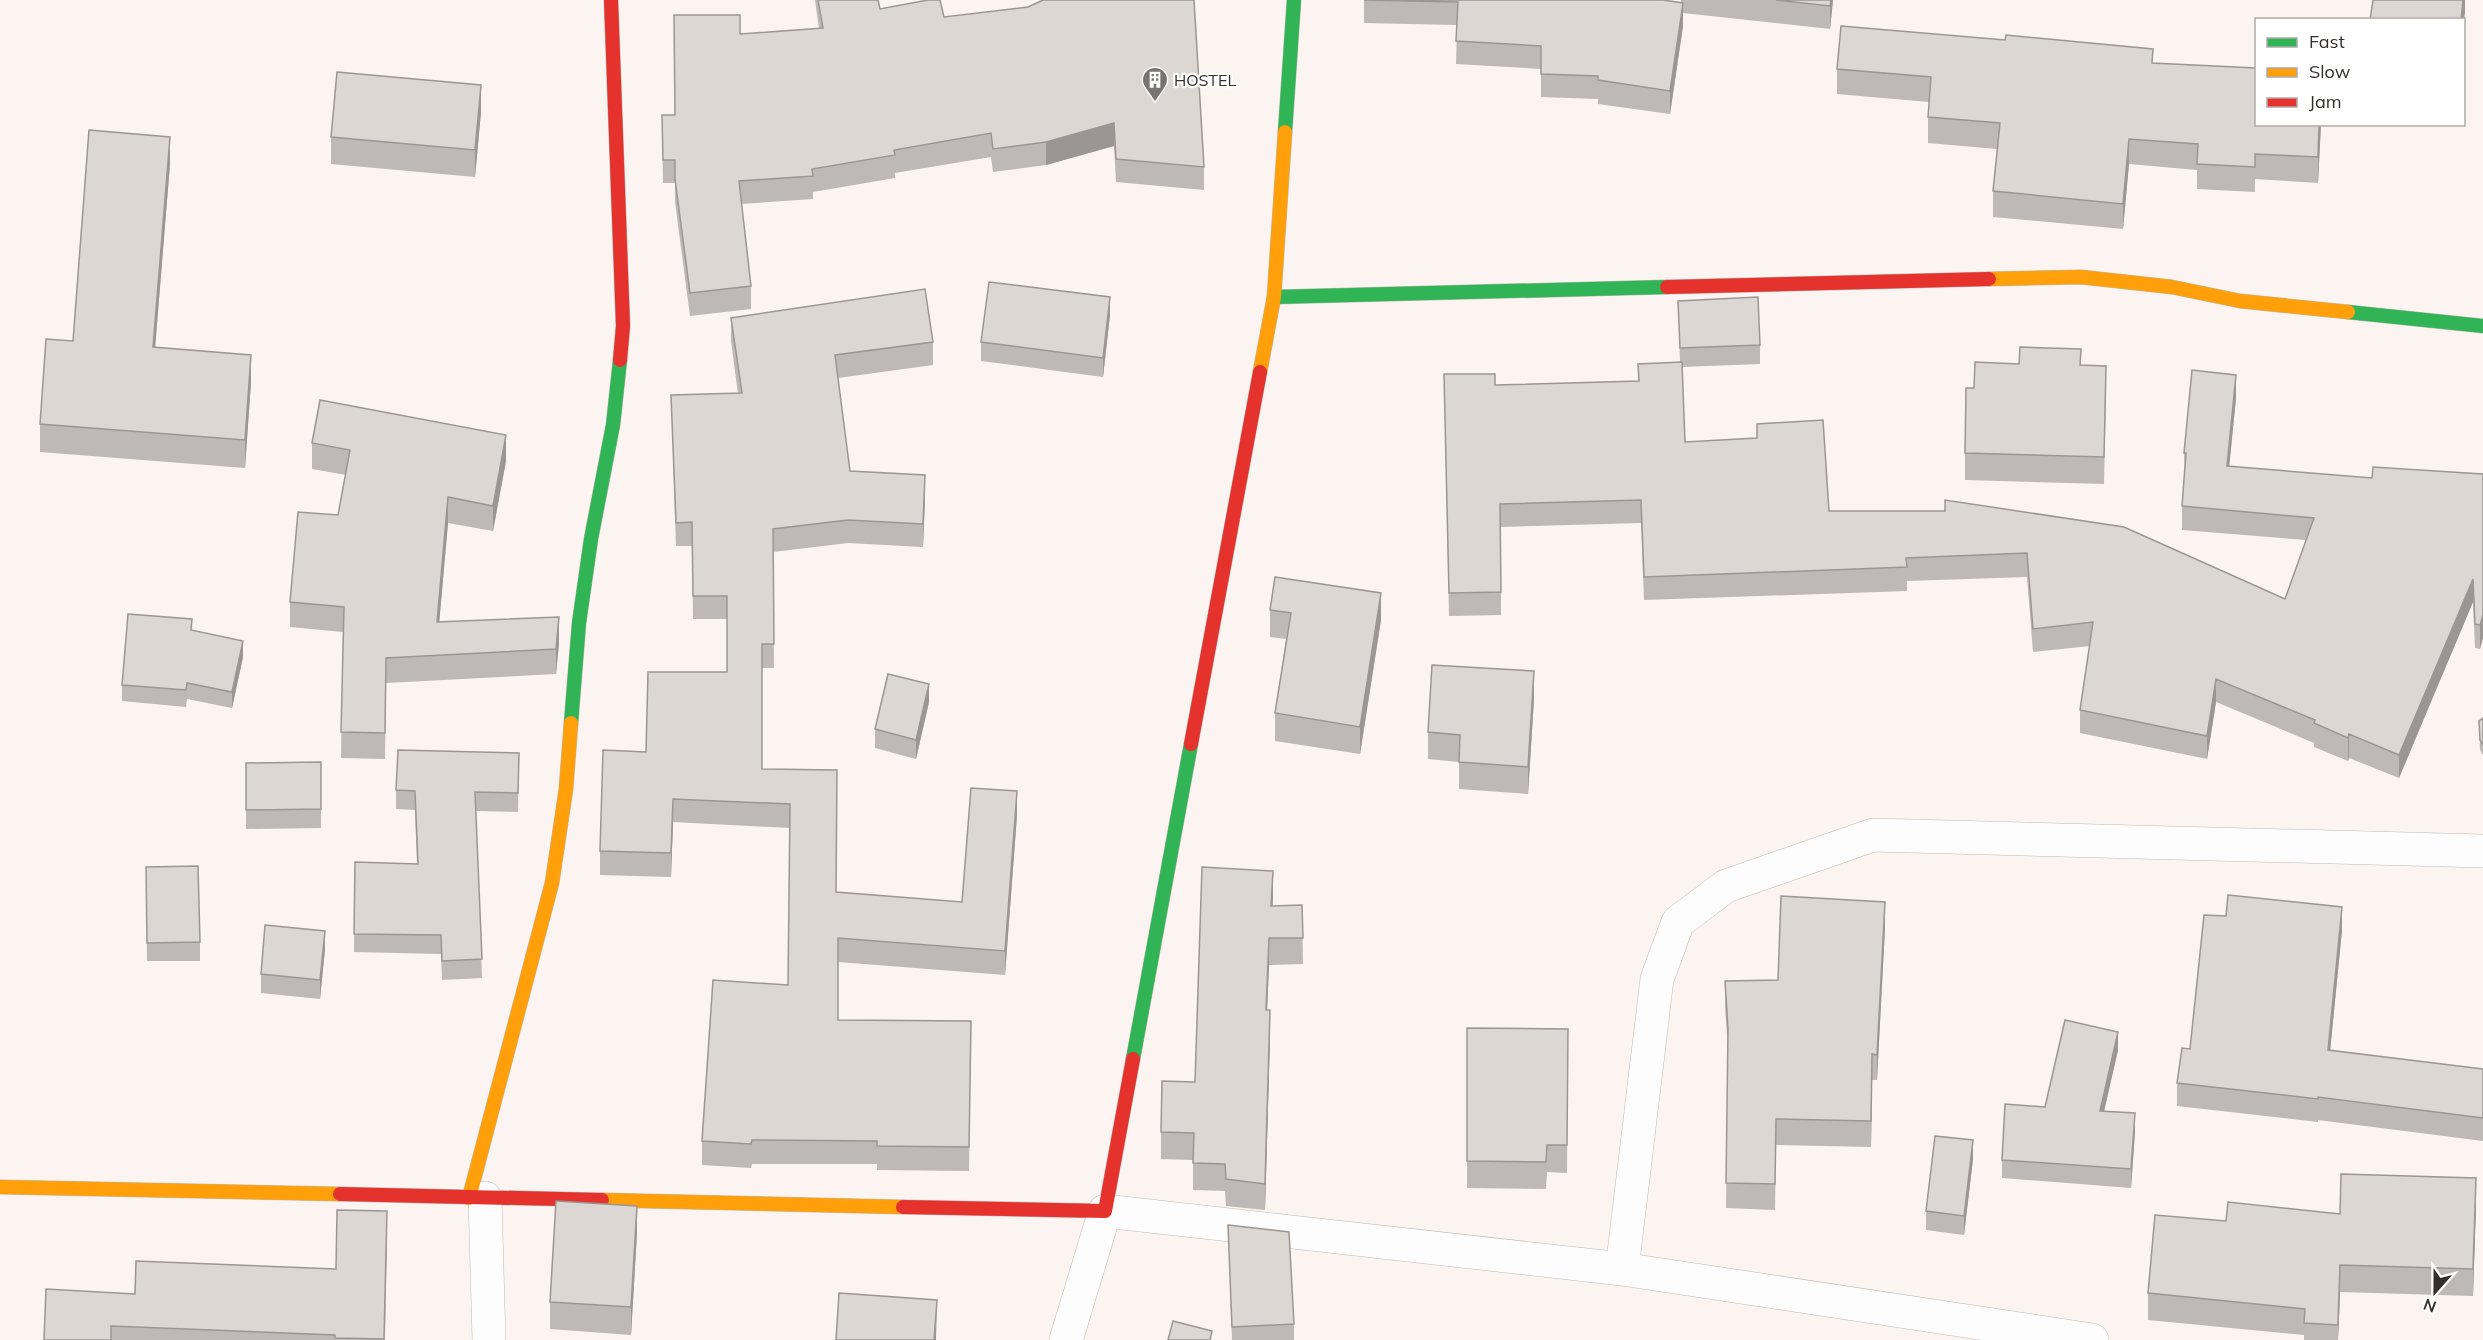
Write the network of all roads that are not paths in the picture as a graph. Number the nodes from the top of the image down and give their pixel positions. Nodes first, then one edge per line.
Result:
1 (611, 0) edge
2 (1294, 0) edge
3 (1274, 297) junction
4 (2483, 326) edge
5 (2483, 851) edge
6 (0, 1187) edge
7 (477, 1198) junction
8 (1105, 1211) junction
9 (1622, 1269) junction
10 (489, 1340) edge
11 (1066, 1340) edge
12 (2092, 1340) edge

1 - 7 street
2 - 3 street
3 - 4 street
3 - 8 street
5 - 9 street
6 - 7 street
7 - 8 street
7 - 10 street
8 - 9 street
8 - 11 street
9 - 12 street

